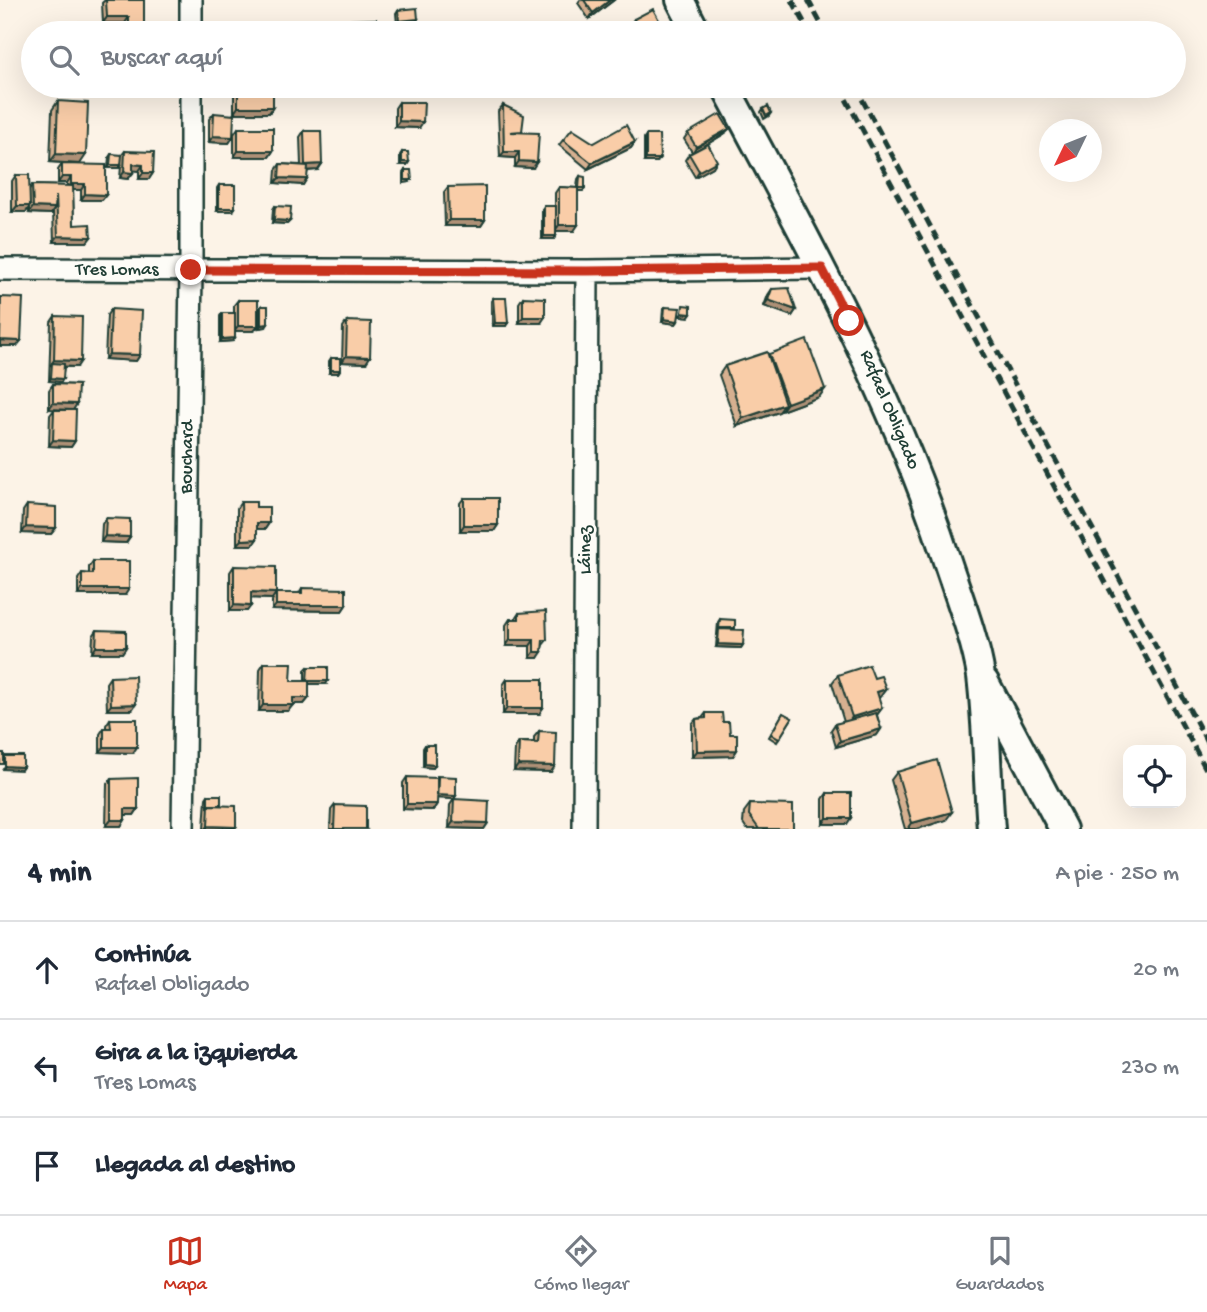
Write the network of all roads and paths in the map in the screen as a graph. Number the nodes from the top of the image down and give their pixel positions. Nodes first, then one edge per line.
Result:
1 (191, 0) edge
2 (680, 0) edge
3 (191, 21) edge
4 (691, 21) edge
5 (191, 98) edge
6 (731, 98) edge
7 (822, 268) junction
8 (0, 269) edge
9 (191, 270) junction
10 (587, 271) junction
11 (981, 674) junction
12 (183, 829) edge
13 (584, 829) edge
14 (991, 829) edge
15 (1063, 829) edge

1 - 3 street
2 - 4 street
5 - 9 street, Bouchard
6 - 7 street, Rafael Obligado
7 - 10 street, Tres Lomas
7 - 11 street, Rafael Obligado
8 - 9 street, Tres Lomas
9 - 10 street, Tres Lomas
9 - 12 street, Bouchard
10 - 13 street, Láinez
11 - 14 street, Rafael Obligado
11 - 15 street, Rafael Obligado

